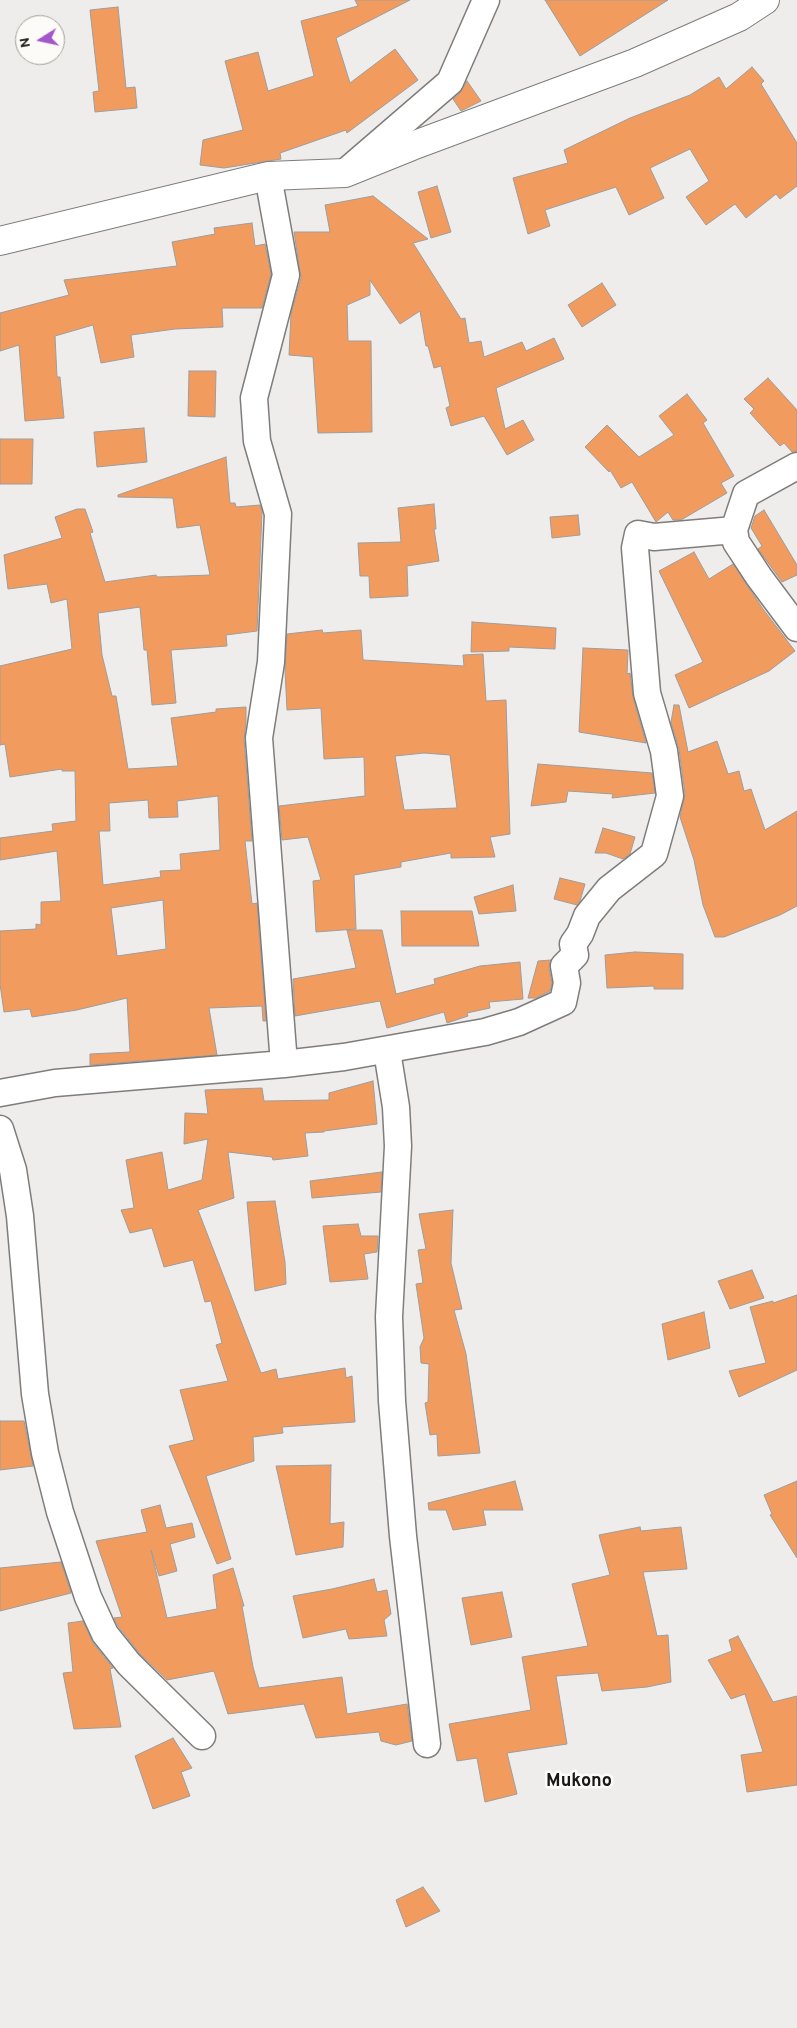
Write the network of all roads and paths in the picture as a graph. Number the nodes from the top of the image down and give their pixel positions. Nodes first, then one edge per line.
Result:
1 (486, 0) edge
2 (765, 0) edge
3 (345, 173) junction
4 (268, 176) junction
5 (0, 241) edge
6 (797, 466) edge
7 (734, 530) junction
8 (797, 628) edge
9 (388, 1050) junction
10 (284, 1064) junction
11 (0, 1093) edge
12 (0, 1129) edge
13 (202, 1736) dead end
14 (427, 1744) dead end

1 - 3 street
2 - 3 street
3 - 4 street
4 - 5 street
4 - 10 street
6 - 7 street
7 - 8 street
7 - 9 street
9 - 10 street
9 - 14 street
10 - 11 street
12 - 13 street

